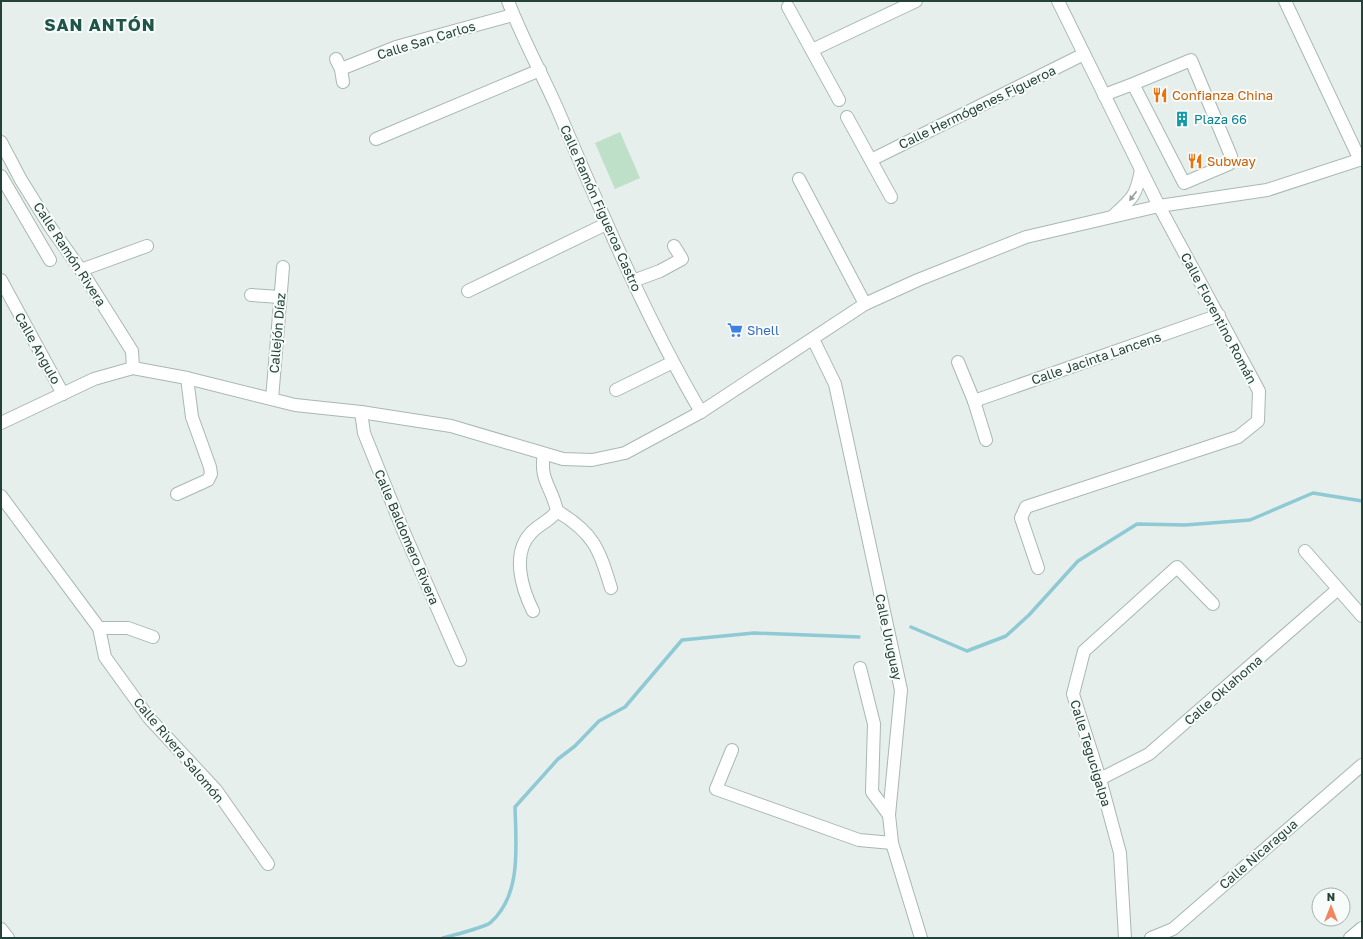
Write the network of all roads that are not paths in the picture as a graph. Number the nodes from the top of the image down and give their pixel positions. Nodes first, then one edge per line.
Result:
1 (508, 1) edge
2 (916, 1) edge
3 (1058, 1) edge
4 (1284, 1) edge
5 (788, 7) dead end
6 (513, 15) junction
7 (812, 50) junction
8 (1084, 54) junction
9 (540, 70) junction
10 (343, 82) dead end
11 (1133, 84) junction
12 (1104, 95) junction
13 (839, 100) dead end
14 (847, 117) dead end
15 (376, 139) dead end
16 (1, 142) edge
17 (871, 160) junction
18 (1361, 160) edge
19 (1141, 170) junction
20 (1, 176) edge
21 (799, 179) dead end
22 (891, 197) dead end
23 (1159, 206) junction
24 (1113, 217) junction
25 (606, 224) junction
26 (147, 246) dead end
27 (674, 246) dead end
28 (50, 260) dead end
29 (283, 267) dead end
30 (81, 270) junction
31 (1, 280) edge
32 (634, 281) junction
33 (468, 291) dead end
34 (251, 295) dead end
35 (280, 297) junction
36 (5, 300) edge
37 (865, 304) junction
38 (1219, 315) junction
39 (814, 339) junction
40 (958, 362) dead end
41 (671, 363) junction
42 (133, 368) junction
43 (187, 378) junction
44 (616, 390) dead end
45 (63, 394) junction
46 (272, 399) junction
47 (974, 401) junction
48 (361, 412) junction
49 (701, 412) junction
50 (1, 423) edge
51 (986, 440) dead end
52 (544, 454) junction
53 (177, 494) dead end
54 (1, 496) edge
55 (557, 511) junction
56 (1305, 551) dead end
57 (1038, 568) dead end
58 (611, 588) dead end
59 (1338, 589) junction
60 (1213, 604) dead end
61 (533, 611) dead end
62 (1362, 616) edge
63 (99, 628) junction
64 (153, 637) dead end
65 (460, 660) dead end
66 (860, 668) dead end
67 (732, 750) dead end
68 (1362, 765) edge
69 (1100, 779) junction
70 (889, 815) junction
71 (892, 843) junction
72 (268, 864) dead end
73 (1362, 928) edge
74 (1, 929) edge
75 (8, 938) edge
76 (921, 938) edge
77 (1125, 938) edge
78 (1151, 938) edge
79 (1350, 938) edge

1 - 6 street, Calle Ramón Figueroa Castro
2 - 7 street
3 - 8 street, Calle Florentino Román
4 - 18 street
5 - 7 street
6 - 9 street, Calle Ramón Figueroa Castro
6 - 10 street, Calle San Carlos
7 - 13 street
8 - 12 street, Calle Florentino Román
8 - 17 street, Calle Hermógenes Figueroa
9 - 15 street
9 - 25 street, Calle Ramón Figueroa Castro
11 - 11 street
11 - 12 street
12 - 19 street, Calle Florentino Román
14 - 17 street
16 - 30 street, Calle Ramón Rivera
17 - 22 street
18 - 23 street
19 - 23 street, Calle Florentino Román
19 -> 24 street
20 - 28 street
21 - 37 street
23 - 24 street
23 - 38 street, Calle Florentino Román
24 - 37 street
25 - 32 street, Calle Ramón Figueroa Castro
25 - 33 street
26 - 30 street
27 - 32 street
29 - 35 street, Callejón Díaz
30 - 42 street, Calle Ramón Rivera
31 - 36 street, Calle Angulo
32 - 41 street, Calle Ramón Figueroa Castro
34 - 35 street
35 - 46 street, Callejón Díaz
36 - 45 street, Calle Angulo
37 - 39 street
38 - 47 street, Calle Jacinta Lancens
38 - 57 street, Calle Florentino Román
39 - 49 street
39 - 70 street, Calle Uruguay
40 - 47 street
41 - 44 street
41 - 49 street, Calle Ramón Figueroa Castro
42 - 43 street
42 - 45 street
43 - 46 street
43 - 53 street
45 - 50 street
46 - 48 street
47 - 51 street
48 - 52 street
48 - 65 street, Calle Baldomero Rivera
49 - 52 street
52 - 55 street
54 - 63 street, Calle Rivera Salomón
55 - 58 street
55 - 61 street
56 - 59 street
59 - 62 street
59 - 69 street, Calle Oklahoma
60 - 69 street, Calle Tegucigalpa
63 - 64 street
63 - 72 street, Calle Rivera Salomón
66 - 70 street
67 - 71 street
68 - 78 street, Calle Nicaragua
69 - 77 street, Calle Tegucigalpa
70 - 71 street, Calle Uruguay
71 - 76 street, Calle Uruguay
73 - 79 street
74 - 75 street

